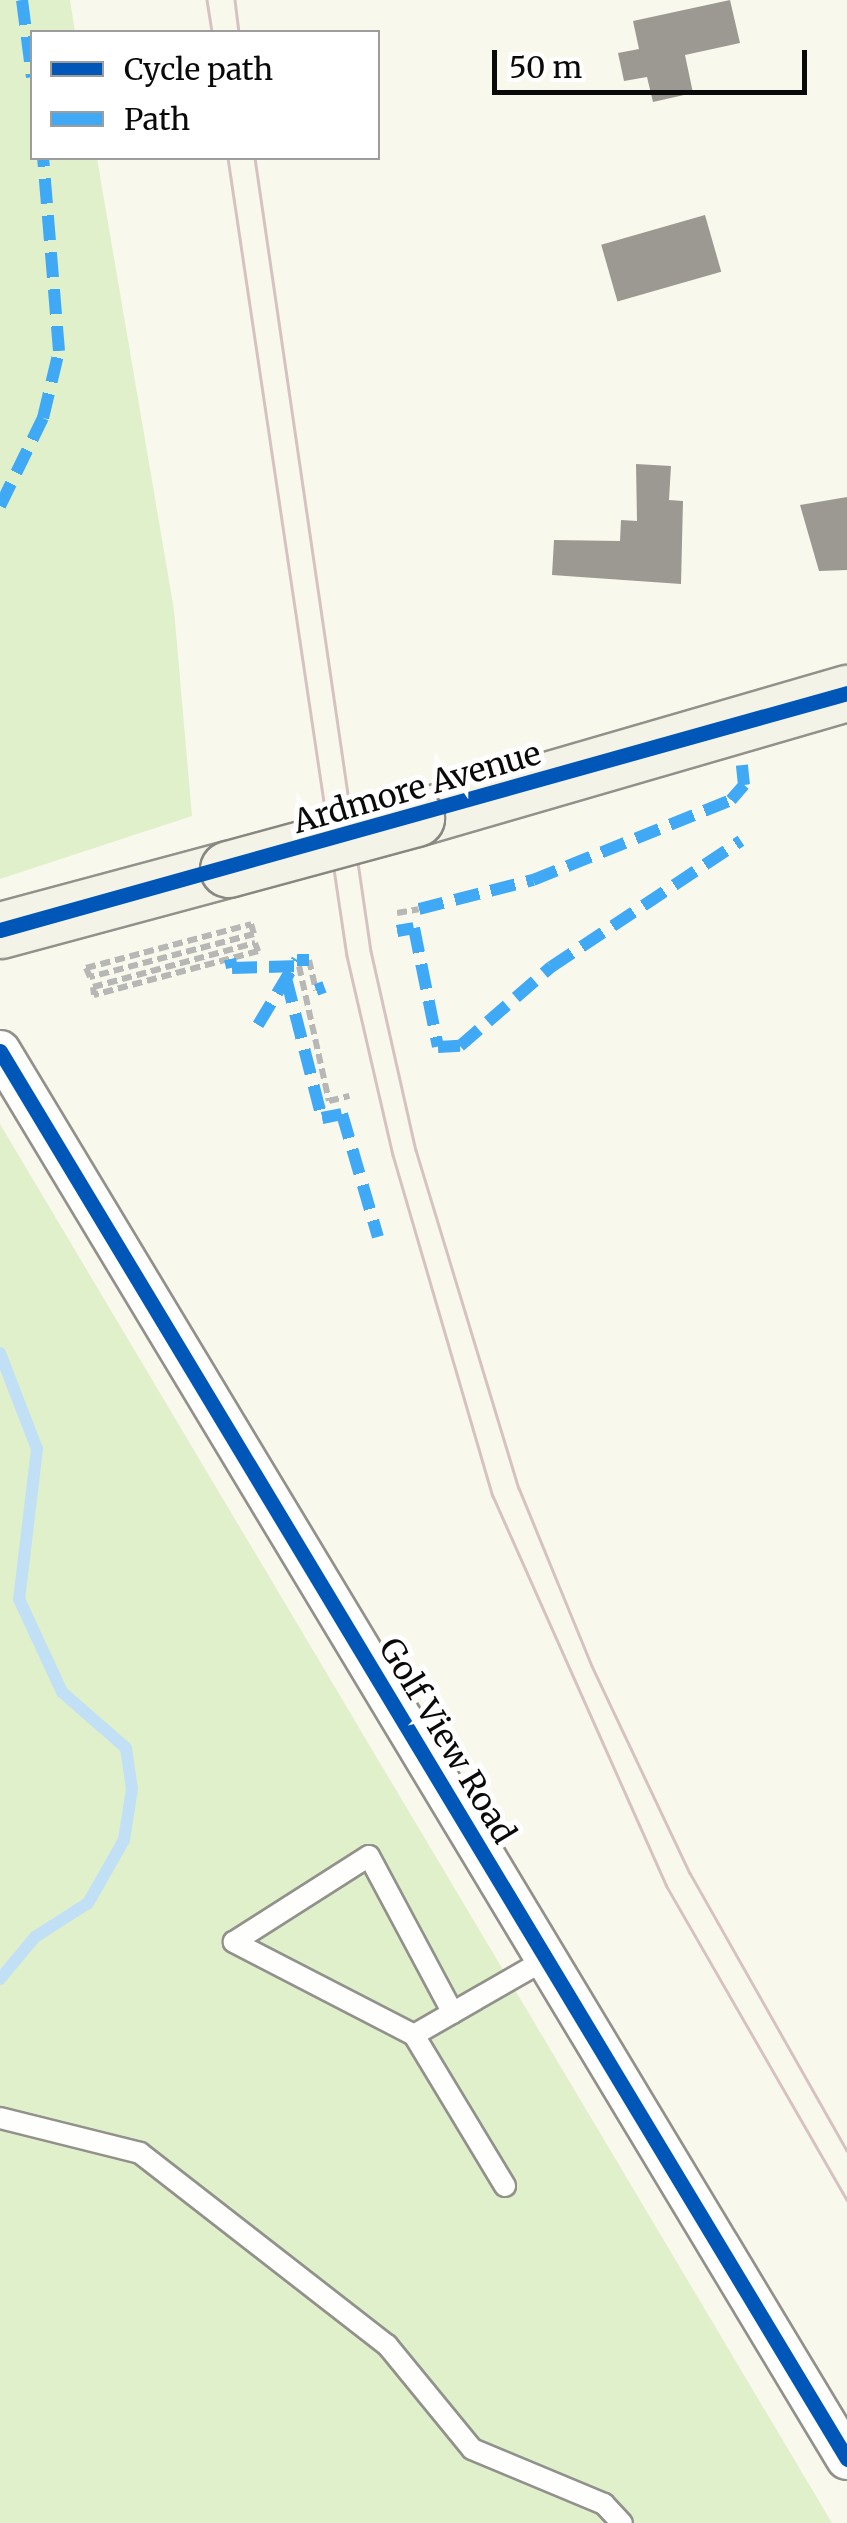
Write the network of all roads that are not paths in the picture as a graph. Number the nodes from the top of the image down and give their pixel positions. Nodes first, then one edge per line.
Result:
1 (847, 692) edge
2 (0, 930) edge
3 (0, 1052) edge
4 (546, 1959) junction
5 (453, 2013) junction
6 (414, 2036) junction
7 (0, 2118) edge
8 (505, 2186) dead end
9 (847, 2459) edge
10 (622, 2523) edge

1 - 2 street, Ardmore Avenue, bridge
3 - 4 street, Golf View Road
4 - 5 lane
4 - 9 street, Golf View Road
5 - 6 lane
5 - 6 lane
6 - 8 lane
7 - 10 lane

